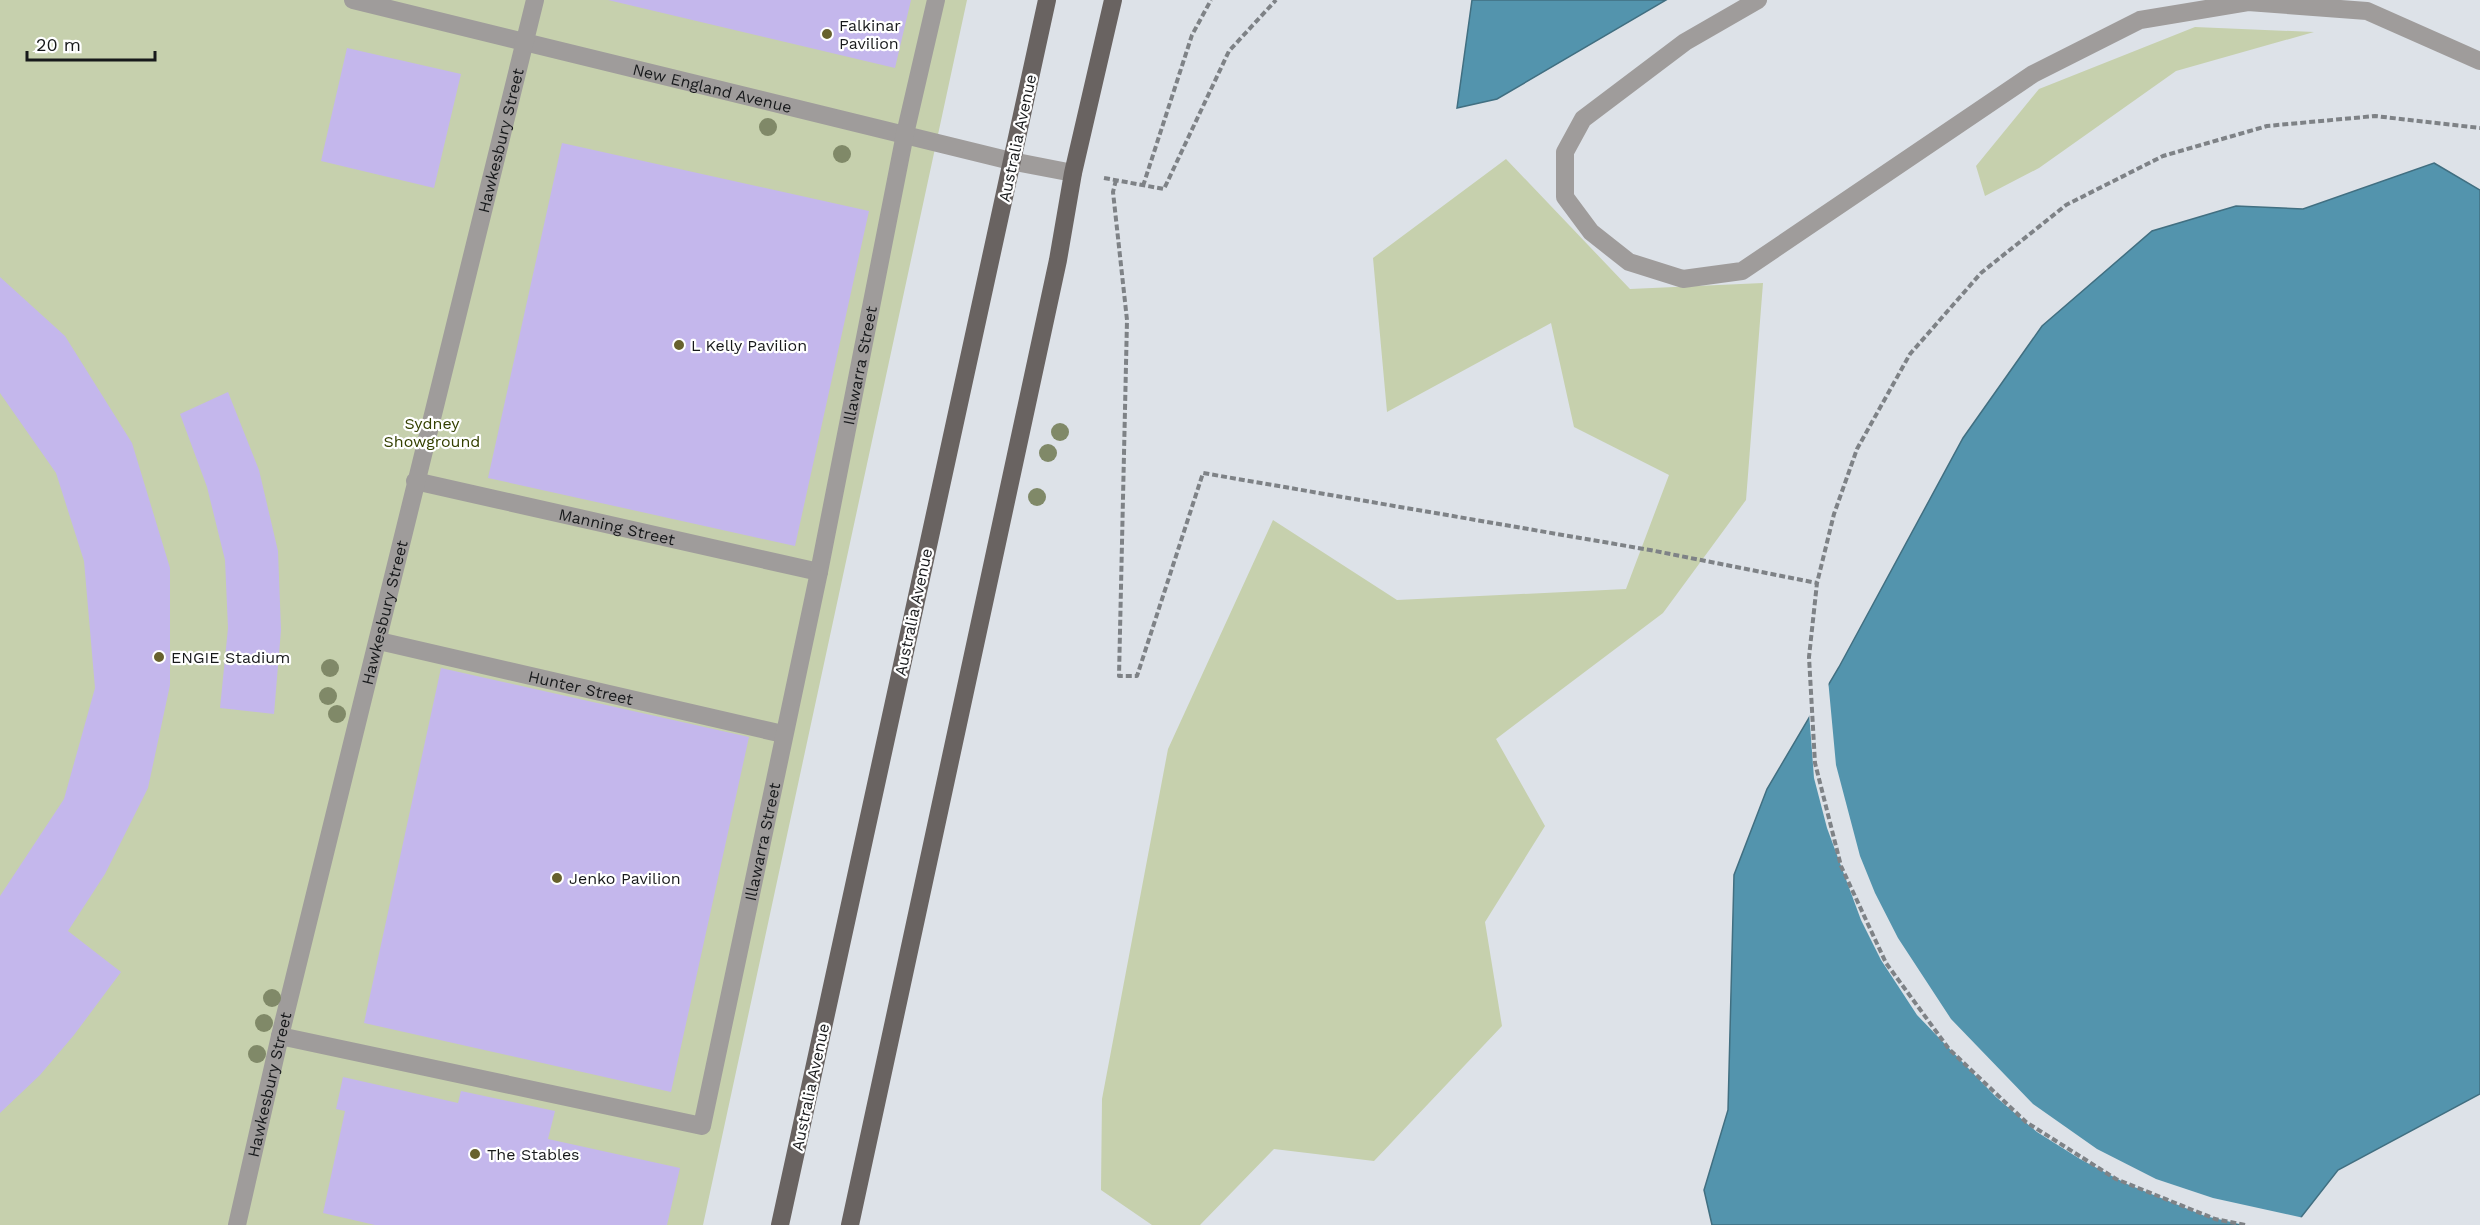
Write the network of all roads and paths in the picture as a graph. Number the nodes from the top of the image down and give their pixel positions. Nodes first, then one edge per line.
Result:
1 (353, 0) edge
2 (536, 0) edge
3 (936, 0) edge
4 (1047, 0) edge
5 (1113, 0) edge
6 (1211, 0) edge
7 (1276, 0) edge
8 (1758, 0) edge
9 (526, 41) junction
10 (2480, 61) edge
11 (2480, 128) edge
12 (905, 134) junction
13 (1011, 161) junction
14 (1073, 173) junction
15 (1116, 180) junction
16 (1143, 186) junction
17 (415, 481) junction
18 (819, 572) junction
19 (1817, 583) junction
20 (379, 641) junction
21 (783, 734) junction
22 (280, 1036) junction
23 (237, 1225) edge
24 (780, 1225) edge
25 (850, 1225) edge
26 (2245, 1225) edge

1 - 9 street, New England Avenue
2 - 9 street, Hawkesbury Street
3 - 12 street, Illawarra Street
4 - 13 main road, Australia Avenue
5 - 14 main road
6 - 16 path
7 - 16 path
8 - 10 street
9 - 12 street, New England Avenue
9 - 17 street, Hawkesbury Street
11 - 19 path
12 - 13 street, New England Avenue
12 - 18 street, Illawarra Street
13 - 14 street, New England Avenue
13 - 24 main road, Australia Avenue
14 - 15 path
14 - 25 main road
15 - 16 path
15 - 19 path
17 - 18 street, Manning Street
17 - 20 street, Hawkesbury Street
18 - 21 street, Illawarra Street
19 - 26 path
20 - 21 street, Hunter Street
20 - 22 street, Hawkesbury Street
21 - 22 street, Illawarra Street
22 - 23 street, Hawkesbury Street

